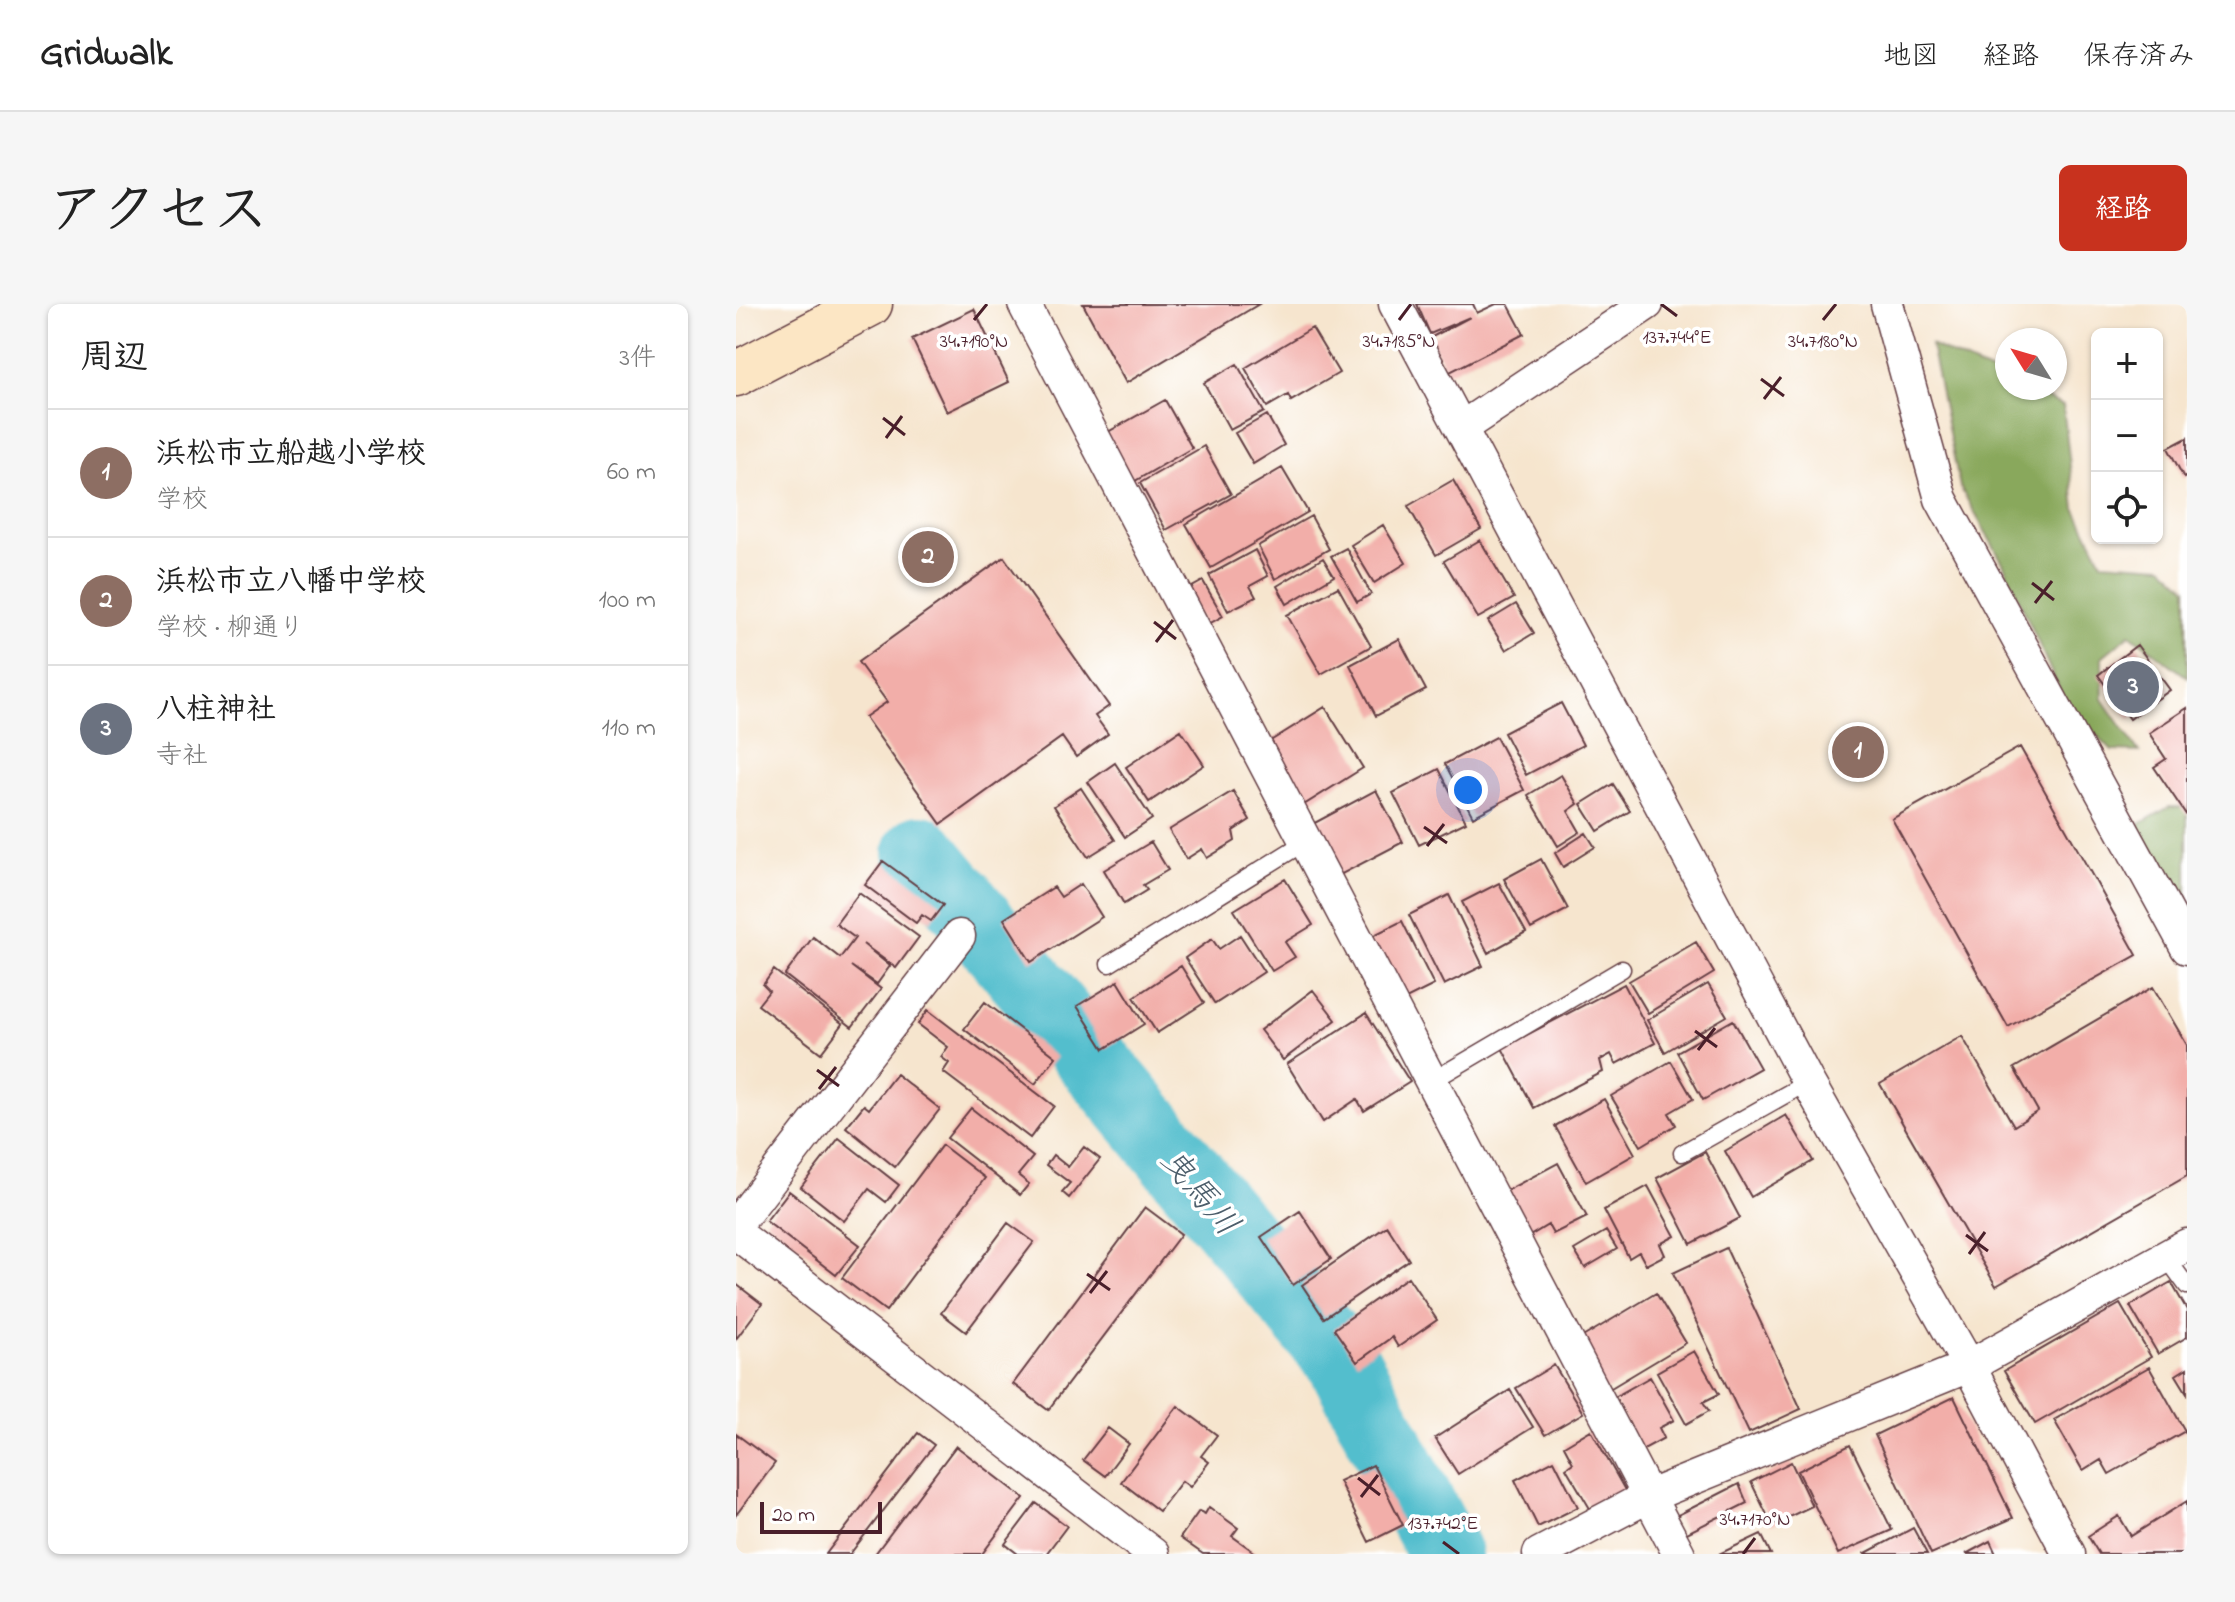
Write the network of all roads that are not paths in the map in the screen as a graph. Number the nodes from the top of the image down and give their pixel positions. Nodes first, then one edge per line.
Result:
1 (870, 304) edge
2 (1024, 304) edge
3 (1395, 304) edge
4 (1647, 304) edge
5 (1887, 304) edge
6 (736, 374) edge
7 (1461, 428) junction
8 (1305, 842) junction
9 (959, 936) dead end
10 (2187, 948) edge
11 (1109, 964) dead end
12 (1622, 969) dead end
13 (1430, 1082) junction
14 (1808, 1082) junction
15 (1682, 1153) dead end
16 (736, 1225) edge
17 (736, 1233) edge
18 (2177, 1251) edge
19 (2187, 1286) edge
20 (1969, 1366) junction
21 (1647, 1497) junction
22 (1153, 1554) edge
23 (1539, 1554) edge
24 (1679, 1554) edge
25 (2069, 1554) edge

1 - 6 street
2 - 8 street
3 - 7 street
4 - 7 street
5 - 10 street
7 - 14 street
8 - 11 lane
8 - 13 street
9 - 16 street
12 - 13 lane
13 - 21 street
14 - 15 lane
14 - 20 street
17 - 22 street
18 - 19 lane
18 - 20 street
20 - 21 street
20 - 25 street
21 - 23 street
21 - 24 street

